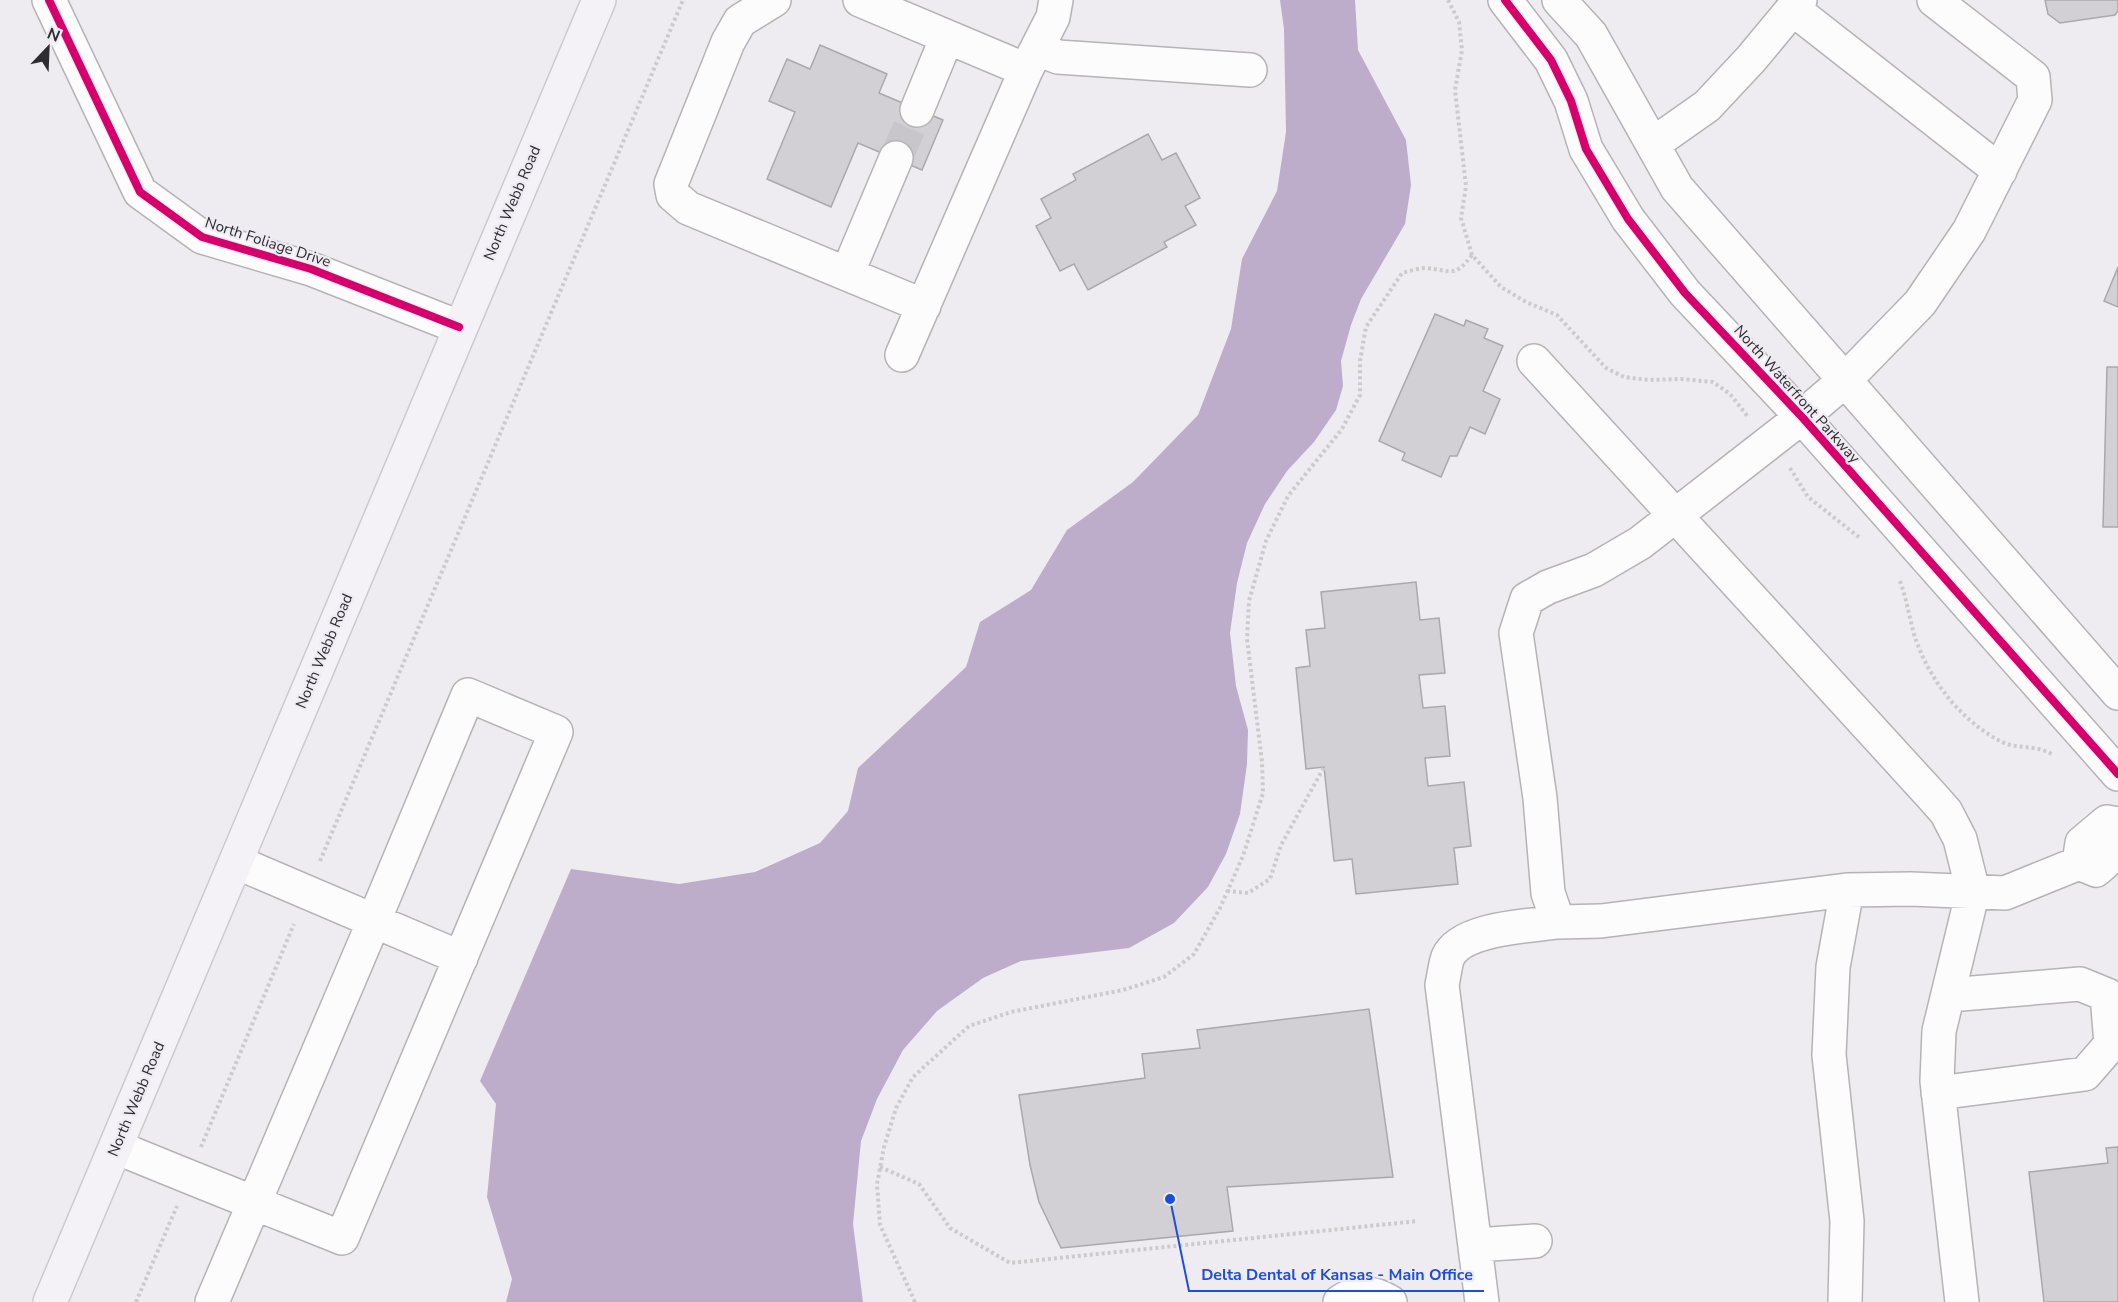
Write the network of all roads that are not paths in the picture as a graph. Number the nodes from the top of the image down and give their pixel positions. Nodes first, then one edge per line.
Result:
1 (49, 0) edge
2 (598, 0) edge
3 (774, 0) edge
4 (860, 0) edge
5 (1056, 0) edge
6 (1504, 0) edge
7 (1559, 0) edge
8 (1934, 0) edge
9 (1796, 4) edge
10 (947, 37) junction
11 (1031, 59) junction
12 (1250, 70) dead end
13 (916, 110) tunnel mouth
14 (1653, 144) junction
15 (896, 158) tunnel mouth
16 (2000, 171) junction
17 (847, 274) junction
18 (924, 306) junction
19 (459, 327) junction
20 (902, 355) dead end
21 (1534, 361) dead end
22 (1844, 381) junction
23 (1802, 417) junction
24 (1675, 515) junction
25 (2118, 693) edge
26 (2118, 774) edge
27 (2118, 824) edge
28 (2118, 851) edge
29 (236, 862) junction
30 (2079, 863) junction
31 (1847, 890) junction
32 (1973, 891) junction
33 (375, 922) junction
34 (1558, 922) junction
35 (460, 958) junction
36 (1949, 995) junction
37 (1938, 1093) junction
38 (116, 1147) junction
39 (255, 1203) junction
40 (1535, 1241) dead end
41 (1475, 1245) junction
42 (50, 1302) edge
43 (212, 1302) edge
44 (1340, 1302) edge
45 (1390, 1302) edge
46 (1482, 1302) edge
47 (1845, 1302) edge
48 (1962, 1302) edge

1 - 19 street, North Foliage Drive
2 - 19 main road, North Webb Road
3 - 17 street
4 - 10 street
5 - 11 street
6 - 23 street, North Waterfront Parkway
7 - 14 street
8 - 16 street
9 - 14 street
9 - 16 street
10 - 11 street
10 - 13 street
11 - 12 street
11 - 18 street
14 - 22 street
15 - 17 street
16 - 22 street
17 - 18 street
18 - 20 street
19 - 29 main road, North Webb Road
21 - 24 street
22 - 23 street
22 - 25 street
23 - 24 street
23 - 26 street, North Waterfront Parkway
24 - 32 street
24 - 34 street
27 - 30 street
28 - 30 street
29 - 33 street
29 - 38 main road, North Webb Road
30 - 32 street
31 - 32 street
31 - 34 street
31 - 47 street
32 - 36 street
33 - 35 street
33 - 35 street
33 - 39 street
34 - 41 street
35 - 39 street
36 - 37 street
36 - 37 street
37 - 48 street
38 - 39 street
38 - 42 main road, North Webb Road
39 - 43 street
40 - 41 street
41 - 46 street
44 - 45 street

